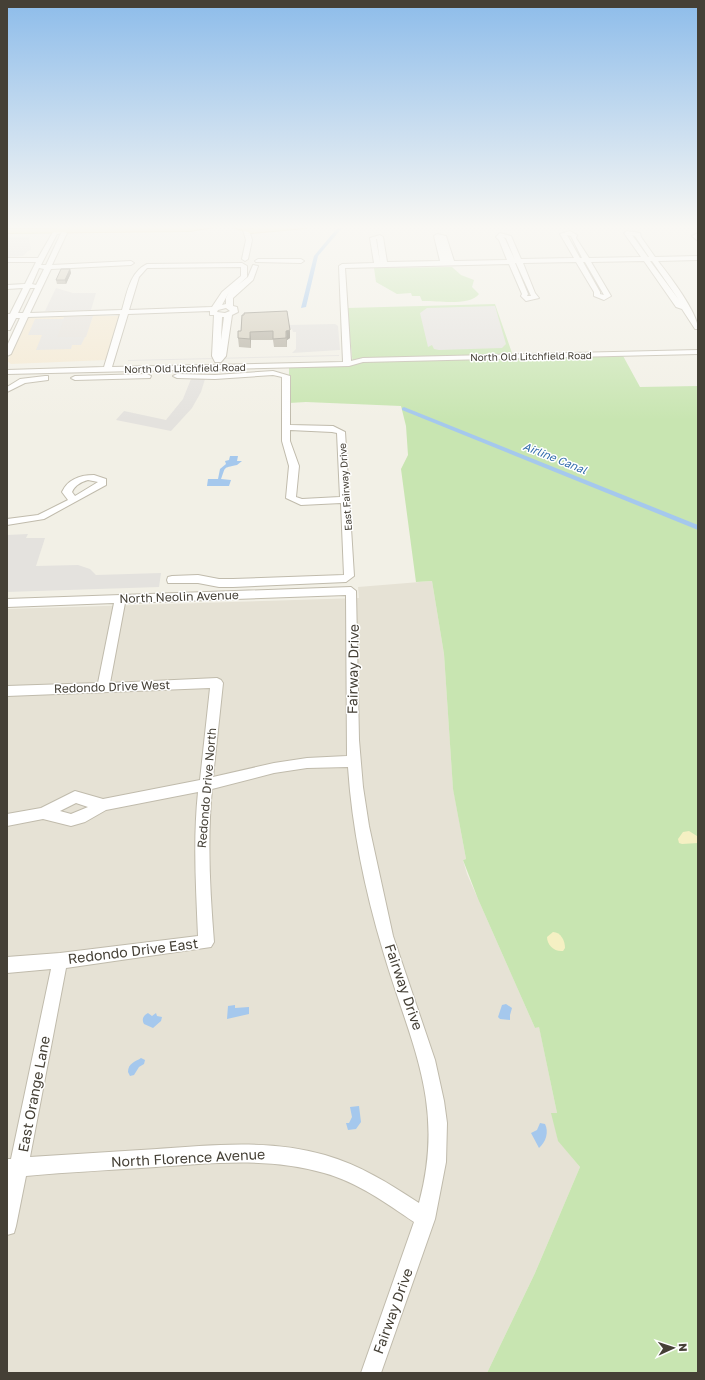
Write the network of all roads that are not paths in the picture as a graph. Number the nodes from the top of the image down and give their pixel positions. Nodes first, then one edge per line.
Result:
1 (26, 290) edge
2 (37, 290) edge
3 (131, 290) edge
4 (227, 290) edge
5 (237, 290) edge
6 (343, 290) edge
7 (596, 290) edge
8 (605, 290) edge
9 (671, 290) edge
10 (230, 306) junction
11 (216, 311) junction
12 (124, 313) junction
13 (228, 315) junction
14 (17, 316) edge
15 (698, 327) edge
16 (7, 328) edge
17 (698, 352) edge
18 (7, 354) edge
19 (218, 359) junction
20 (347, 361) junction
21 (7, 364) edge
22 (108, 366) junction
23 (184, 368) junction
24 (7, 372) edge
25 (7, 390) edge
26 (286, 427) junction
27 (73, 500) dead end
28 (345, 500) junction
29 (7, 522) edge
30 (172, 580) dead end
31 (352, 591) joint
32 (120, 599) junction
33 (7, 603) edge
34 (217, 683) joint
35 (103, 687) junction
36 (7, 691) edge
37 (354, 761) junction
38 (205, 785) junction
39 (103, 805) junction
40 (43, 814) junction
41 (7, 820) edge
42 (206, 942) joint
43 (60, 961) junction
44 (7, 965) edge
45 (13, 1167) edge
46 (426, 1218) junction
47 (7, 1226) edge
48 (371, 1373) edge

1 - 14 street
2 - 14 street
3 - 12 street
4 - 11 street
5 - 10 street
6 - 20 street
7 - 8 street
9 - 15 street
10 - 11 street
10 - 13 street
11 - 12 street
11 - 13 street
11 - 19 street
12 - 14 street
12 - 22 street
13 - 19 street
14 - 16 street
14 - 18 street
17 - 20 street, North Old Litchfield Road
19 - 20 street, North Old Litchfield Road
19 - 22 street, North Old Litchfield Road
19 - 23 street
20 - 23 street, North Old Litchfield Road
21 - 22 street, North Old Litchfield Road
22 - 23 street, North Old Litchfield Road
22 - 24 street, North Old Litchfield Road
25 - 26 street
26 - 28 street, East Fairway Drive
26 - 28 street
27 - 29 street
28 - 30 street, East Fairway Drive
31 - 32 street, North Neolin Avenue
31 - 37 street, Fairway Drive
32 - 33 street, North Neolin Avenue
32 - 35 street
34 - 35 street, Redondo Drive West
34 - 38 street, Redondo Drive North
35 - 36 street, Redondo Drive West
37 - 38 street
37 - 46 street, Fairway Drive
38 - 39 street
38 - 42 street, Redondo Drive North
39 - 40 street
39 - 40 street
40 - 41 street
42 - 43 street, Redondo Drive East
43 - 44 street, Redondo Drive East
43 - 45 street, East Orange Lane
45 - 46 street, North Florence Avenue
45 - 47 street, East Orange Lane
46 - 48 street, Fairway Drive

